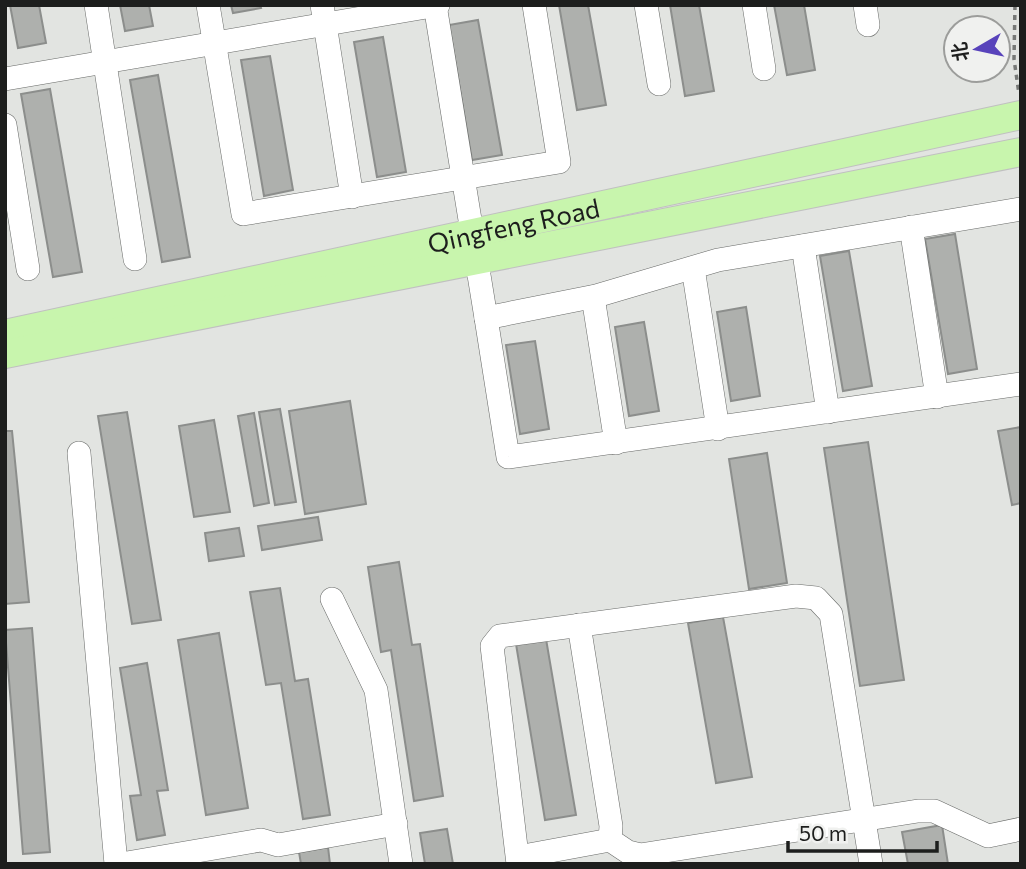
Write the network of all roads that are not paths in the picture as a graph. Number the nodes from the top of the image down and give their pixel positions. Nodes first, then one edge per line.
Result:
1 (96, 5) edge
2 (208, 5) edge
3 (436, 5) edge
4 (534, 5) edge
5 (646, 5) edge
6 (754, 5) edge
7 (323, 15) edge
8 (214, 43) junction
9 (105, 62) junction
10 (764, 69) dead end
11 (5, 79) edge
12 (659, 83) dead end
13 (1021, 115) edge
14 (5, 125) edge
15 (1021, 152) edge
16 (463, 179) junction
17 (352, 197) junction
18 (1021, 209) edge
19 (911, 228) junction
20 (803, 246) junction
21 (135, 258) dead end
22 (28, 268) dead end
23 (693, 268) junction
24 (593, 297) junction
25 (486, 318) junction
26 (5, 334) edge
27 (5, 354) edge
28 (1021, 384) edge
29 (937, 397) junction
30 (828, 412) junction
31 (718, 429) junction
32 (616, 443) junction
33 (79, 453) dead end
34 (332, 599) dead end
35 (579, 625) junction
36 (864, 819) junction
37 (396, 824) junction
38 (1021, 829) edge
39 (261, 840) junction
40 (610, 840) junction
41 (711, 854) edge
42 (518, 860) edge
43 (116, 864) edge
44 (121, 864) edge
45 (265, 864) edge
46 (401, 864) edge
47 (871, 864) edge

1 - 9 lane
2 - 8 lane
3 - 7 lane
3 - 16 lane
4 - 16 lane
5 - 12 lane
6 - 10 lane
7 - 8 lane
7 - 17 lane
8 - 9 lane
8 - 17 lane
9 - 11 lane
9 - 21 lane
13 - 26 main road, Qingfeng Road
14 - 22 lane
15 - 27 main road, Qingfeng Road
16 - 17 lane
16 - 25 lane
18 - 19 lane
19 - 20 lane
19 - 29 lane
20 - 23 lane
20 - 30 lane
23 - 24 lane
23 - 31 lane
24 - 25 lane
24 - 32 lane
25 - 32 lane
28 - 29 lane
29 - 30 lane
30 - 31 lane
31 - 32 lane
33 - 43 lane
34 - 37 lane
35 - 36 lane
35 - 40 lane
35 - 42 lane
36 - 38 lane
36 - 41 lane
36 - 47 lane
37 - 39 lane
37 - 46 lane
39 - 44 lane
39 - 45 lane
40 - 41 lane
40 - 42 lane

